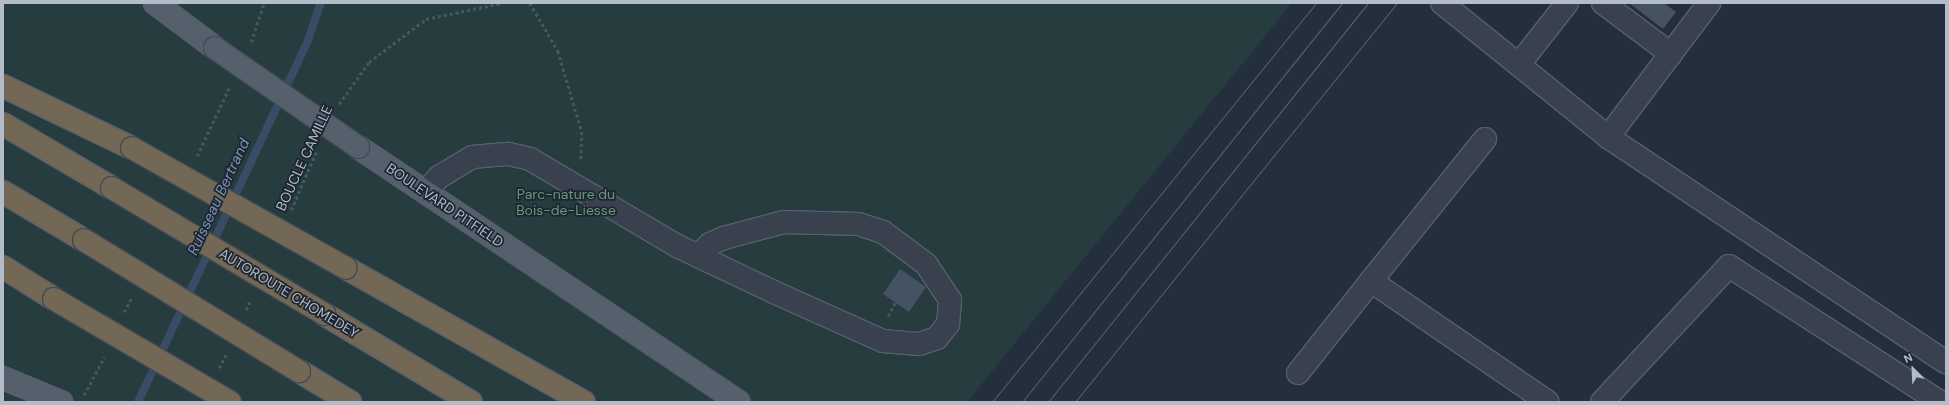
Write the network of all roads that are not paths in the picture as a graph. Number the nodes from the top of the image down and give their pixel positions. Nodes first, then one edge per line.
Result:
1 (154, 3) edge
2 (1442, 3) edge
3 (1567, 3) edge
4 (1603, 3) edge
5 (1709, 3) edge
6 (1671, 54) junction
7 (1520, 63) junction
8 (3, 86) edge
9 (3, 124) edge
10 (1608, 137) junction
11 (1485, 139) dead end
12 (3, 192) edge
13 (425, 192) junction
14 (698, 256) junction
15 (3, 267) edge
16 (1371, 281) junction
17 (1946, 362) edge
18 (1298, 373) dead end
19 (3, 378) edge
20 (61, 402) edge
21 (230, 402) edge
22 (350, 402) edge
23 (472, 402) edge
24 (584, 402) edge
25 (739, 402) edge
26 (1548, 402) edge
27 (1602, 402) edge
28 (1940, 402) edge

1 - 13 main road, BOULEVARD PITFIELD, bridge
2 - 7 lane
3 - 7 lane
4 - 6 lane
5 - 6 lane
6 - 10 lane
7 - 10 lane
8 - 24 highway, bridge
9 - 23 highway, AUTOROUTE CHOMEDEY, bridge
10 - 17 lane
11 - 16 lane
12 - 22 highway, bridge
13 - 14 lane
13 - 25 main road, BOULEVARD PITFIELD
14 - 14 lane
15 - 21 highway, bridge
16 - 18 lane
16 - 26 lane
19 - 20 main road
27 - 28 lane

